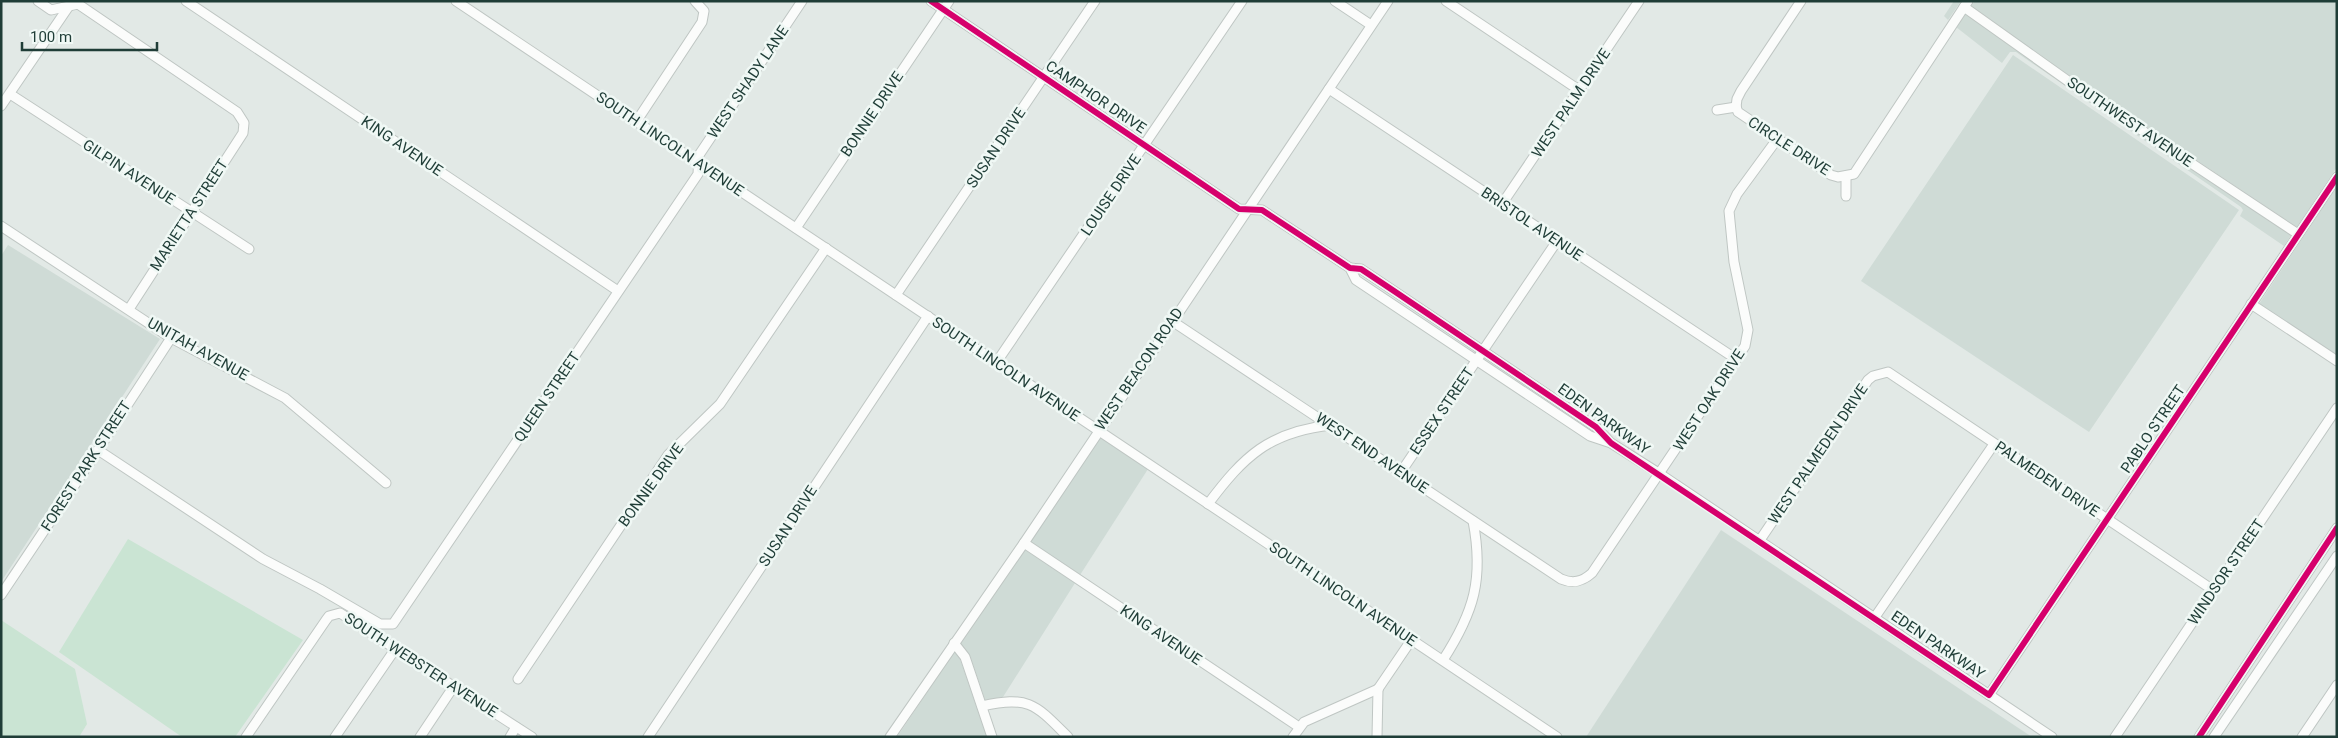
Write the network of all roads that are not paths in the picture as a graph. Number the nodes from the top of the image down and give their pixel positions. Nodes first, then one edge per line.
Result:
1 (38, 1) edge
2 (186, 1) edge
3 (456, 1) edge
4 (695, 1) edge
5 (802, 1) edge
6 (932, 1) edge
7 (950, 1) edge
8 (1095, 1) edge
9 (1242, 1) edge
10 (1335, 1) edge
11 (1388, 1) edge
12 (1446, 1) edge
13 (1639, 1) edge
14 (1801, 1) edge
15 (70, 4) edge
16 (1966, 4) edge
17 (944, 9) junction
18 (1371, 25) junction
19 (1044, 77) junction
20 (1329, 89) junction
21 (1579, 90) junction
22 (10, 94) junction
23 (1, 106) edge
24 (1736, 107) junction
25 (1717, 110) dead end
26 (636, 122) junction
27 (1778, 138) junction
28 (1144, 145) junction
29 (700, 165) junction
30 (1846, 176) junction
31 (2337, 177) edge
32 (1846, 196) dead end
33 (1502, 204) junction
34 (1248, 209) junction
35 (190, 212) junction
36 (1, 226) edge
37 (796, 228) junction
38 (2298, 234) junction
39 (1557, 241) junction
40 (826, 248) junction
41 (249, 249) dead end
42 (1350, 268) junction
43 (618, 291) junction
44 (896, 295) junction
45 (2251, 304) junction
46 (129, 309) junction
47 (928, 316) junction
48 (1172, 321) junction
49 (170, 338) junction
50 (1484, 350) junction
51 (1736, 359) junction
52 (1477, 360) junction
53 (2337, 362) edge
54 (996, 363) junction
55 (1880, 374) joint
56 (2337, 408) edge
57 (1331, 426) junction
58 (1098, 430) junction
59 (1611, 443) junction
60 (1994, 444) junction
61 (98, 450) junction
62 (1401, 472) junction
63 (1660, 474) junction
64 (386, 483) dead end
65 (1208, 504) junction
66 (2107, 519) junction
67 (1473, 521) junction
68 (2337, 528) edge
69 (1760, 540) junction
70 (1024, 543) junction
71 (2337, 556) edge
72 (1573, 582) joint
73 (2213, 590) junction
74 (1, 594) edge
75 (1875, 618) junction
76 (1412, 639) junction
77 (954, 642) junction
78 (396, 648) junction
79 (1443, 660) junction
80 (2241, 673) junction
81 (518, 679) dead end
82 (2337, 685) edge
83 (454, 686) junction
84 (1378, 689) junction
85 (1990, 695) junction
86 (982, 706) junction
87 (516, 726) junction
88 (1299, 727) junction
89 (246, 737) edge
90 (335, 737) edge
91 (420, 737) edge
92 (510, 737) edge
93 (532, 737) edge
94 (648, 737) edge
95 (890, 737) edge
96 (992, 737) edge
97 (1068, 737) edge
98 (1293, 737) edge
99 (1377, 737) edge
100 (1557, 737) edge
101 (2052, 737) edge
102 (2115, 737) edge
103 (2199, 737) edge
104 (2209, 737) edge
105 (2214, 737) edge
106 (2302, 737) edge

1 - 15 street
2 - 43 street, KING AVENUE
3 - 26 street, SOUTH LINCOLN AVENUE
4 - 26 street
5 - 29 street, WEST SHADY LANE
6 - 17 street, CAMPHOR DRIVE
7 - 17 street, BONNIE DRIVE
8 - 19 street, SUSAN DRIVE
9 - 28 street, LOUISE DRIVE
10 - 18 street
11 - 18 street, WEST BEACON ROAD
12 - 21 street
13 - 21 street, WEST PALM DRIVE
14 - 24 street
15 - 22 street
15 - 35 street, MARIETTA STREET
16 - 30 street
16 - 38 street, SOUTHWEST AVENUE
17 - 19 street, CAMPHOR DRIVE
17 - 37 street, BONNIE DRIVE
18 - 20 street, WEST BEACON ROAD
19 - 28 street, CAMPHOR DRIVE
19 - 44 street, SUSAN DRIVE
20 - 33 street, BRISTOL AVENUE
20 - 34 street, WEST BEACON ROAD
21 - 33 street, WEST PALM DRIVE
22 - 23 street
22 - 35 street, GILPIN AVENUE
24 - 25 street
24 - 27 street, CIRCLE DRIVE
26 - 29 street, SOUTH LINCOLN AVENUE
27 - 30 street, CIRCLE DRIVE
27 - 51 street, WEST OAK DRIVE
28 - 34 street, CAMPHOR DRIVE
28 - 54 street, LOUISE DRIVE
29 - 37 street, SOUTH LINCOLN AVENUE
29 - 43 street, QUEEN STREET
30 - 32 street
31 - 38 street, PABLO STREET
33 - 39 street, BRISTOL AVENUE
34 - 42 street, EDEN PARKWAY
34 - 48 street, WEST BEACON ROAD
35 - 41 street, GILPIN AVENUE
35 - 46 street, MARIETTA STREET
36 - 46 street, UNITAH AVENUE
37 - 40 street, SOUTH LINCOLN AVENUE
38 - 45 street, PABLO STREET
39 - 50 street
39 - 51 street, BRISTOL AVENUE
40 - 44 street, SOUTH LINCOLN AVENUE
40 - 81 street, BONNIE DRIVE
42 - 50 street, EDEN PARKWAY
42 - 52 street, EDEN PARKWAY
43 - 61 street, QUEEN STREET
44 - 47 street, SOUTH LINCOLN AVENUE
45 - 53 street
45 - 66 street, PABLO STREET
46 - 49 street, UNITAH AVENUE
47 - 54 street, SOUTH LINCOLN AVENUE
47 - 94 street, SUSAN DRIVE
48 - 57 street, WEST END AVENUE
48 - 58 street, WEST BEACON ROAD
49 - 61 street, FOREST PARK STREET
49 - 64 street, UNITAH AVENUE
50 - 52 street, ESSEX STREET
50 - 59 street, EDEN PARKWAY
51 - 63 street, WEST OAK DRIVE
52 - 59 street, EDEN PARKWAY
52 - 62 street, ESSEX STREET
54 - 58 street, SOUTH LINCOLN AVENUE
55 - 60 street, PALMEDEN DRIVE
55 - 69 street, WEST PALMEDEN DRIVE
56 - 73 street, WINDSOR STREET
57 - 62 street, WEST END AVENUE
57 - 65 street
58 - 65 street, SOUTH LINCOLN AVENUE
58 - 70 street, WEST BEACON ROAD
59 - 63 street, EDEN PARKWAY
60 - 66 street, PALMEDEN DRIVE
60 - 75 street
61 - 74 street, FOREST PARK STREET
62 - 67 street, WEST END AVENUE
63 - 69 street, EDEN PARKWAY
63 - 72 street, WEST OAK DRIVE
65 - 76 street, SOUTH LINCOLN AVENUE
66 - 73 street, PALMEDEN DRIVE
66 - 85 street, PABLO STREET
67 - 72 street, WEST END AVENUE
67 - 79 street
68 - 80 street
69 - 75 street, EDEN PARKWAY
70 - 77 street, WEST BEACON ROAD
70 - 88 street, KING AVENUE
71 - 105 street
73 - 102 street, WINDSOR STREET
75 - 85 street, EDEN PARKWAY
76 - 79 street, SOUTH LINCOLN AVENUE
76 - 84 street
77 - 86 street
77 - 95 street, WEST BEACON ROAD
78 - 83 street, SOUTH WEBSTER AVENUE
78 - 89 street, SOUTH WEBSTER AVENUE
78 - 90 street
79 - 100 street, SOUTH LINCOLN AVENUE
80 - 103 street
80 - 104 street
82 - 106 street
83 - 87 street, SOUTH WEBSTER AVENUE
83 - 91 street
84 - 88 street
84 - 99 street
85 - 101 street, EDEN PARKWAY
86 - 96 street
86 - 97 street
87 - 92 street
87 - 93 street, SOUTH WEBSTER AVENUE
88 - 98 street

